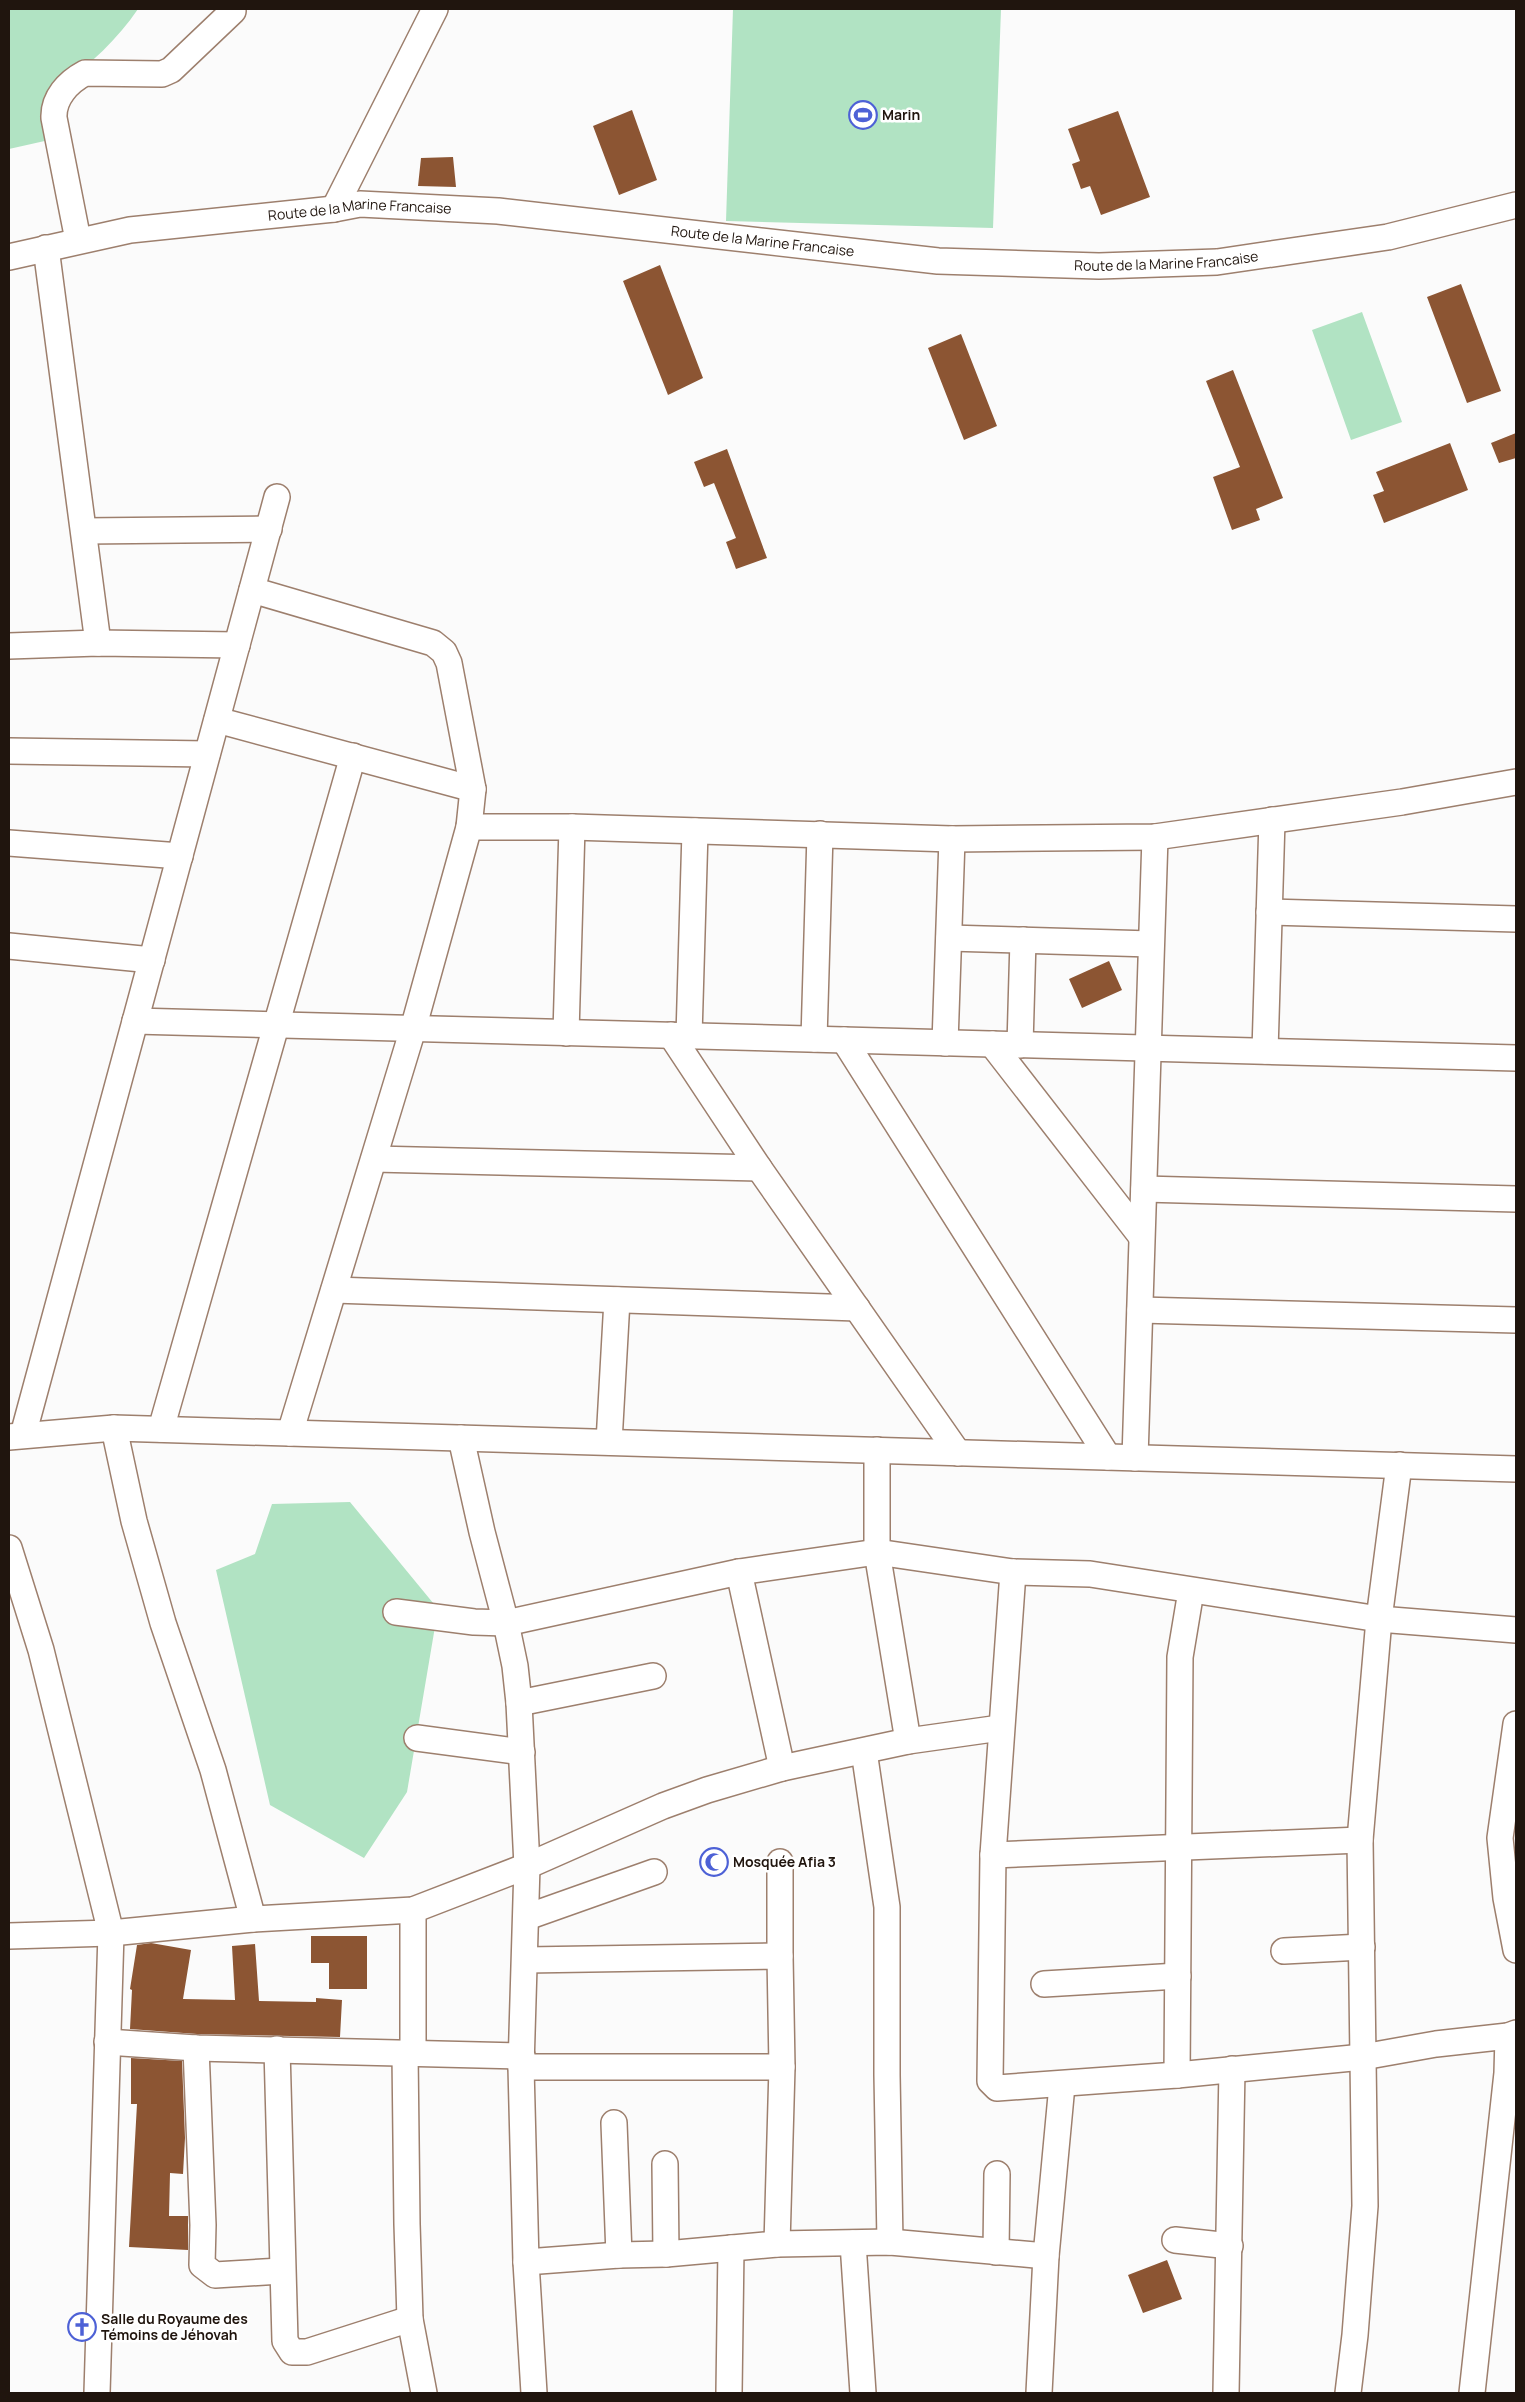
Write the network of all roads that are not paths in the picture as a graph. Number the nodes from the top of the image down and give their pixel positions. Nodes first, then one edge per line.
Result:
1 (435, 9) edge
2 (233, 11) dead end
3 (1516, 205) edge
4 (334, 209) junction
5 (78, 240) junction
6 (46, 248) junction
7 (9, 257) edge
8 (277, 497) dead end
9 (268, 530) junction
10 (84, 531) junction
11 (252, 590) junction
12 (98, 643) junction
13 (237, 645) junction
14 (9, 646) edge
15 (217, 720) junction
16 (9, 751) edge
17 (208, 754) junction
18 (353, 756) junction
19 (1516, 782) edge
20 (473, 789) junction
21 (1272, 820) junction
22 (469, 827) junction
23 (572, 827) junction
24 (696, 831) junction
25 (820, 834) junction
26 (1155, 837) junction
27 (952, 839) junction
28 (9, 843) edge
29 (180, 856) junction
30 (1269, 912) junction
31 (1516, 919) edge
32 (949, 938) junction
33 (1023, 940) junction
34 (1151, 944) junction
35 (9, 946) edge
36 (152, 960) junction
37 (135, 1021) junction
38 (278, 1025) junction
39 (413, 1029) junction
40 (566, 1033) junction
41 (680, 1036) junction
42 (814, 1039) junction
43 (844, 1040) junction
44 (945, 1043) junction
45 (992, 1044) junction
46 (1020, 1045) junction
47 (1148, 1048) junction
48 (1265, 1051) junction
49 (1516, 1058) edge
50 (374, 1159) junction
51 (759, 1168) junction
52 (1144, 1188) junction
53 (1516, 1199) edge
54 (1141, 1236) junction
55 (334, 1290) junction
56 (617, 1300) junction
57 (857, 1308) junction
58 (1140, 1310) junction
59 (1516, 1320) edge
60 (114, 1428) junction
61 (161, 1429) junction
62 (290, 1433) junction
63 (16, 1436) edge
64 (461, 1438) junction
65 (609, 1442) junction
66 (877, 1450) junction
67 (958, 1452) junction
68 (1108, 1457) junction
69 (1135, 1458) junction
70 (1399, 1465) junction
71 (1516, 1469) edge
72 (876, 1552) junction
73 (11, 1559) edge
74 (739, 1572) junction
75 (1013, 1572) junction
76 (1192, 1591) junction
77 (396, 1612) dead end
78 (1378, 1619) junction
79 (506, 1623) junction
80 (1516, 1630) edge
81 (653, 1676) dead end
82 (519, 1703) junction
83 (1516, 1724) edge
84 (1000, 1728) junction
85 (417, 1738) dead end
86 (908, 1741) junction
87 (864, 1751) junction
88 (522, 1752) junction
89 (782, 1768) junction
90 (1360, 1840) junction
91 (1178, 1849) junction
92 (992, 1855) junction
93 (780, 1862) dead end
94 (527, 1866) junction
95 (654, 1872) dead end
96 (1511, 1897) edge
97 (413, 1910) junction
98 (527, 1917) junction
99 (253, 1918) junction
100 (110, 1933) junction
101 (9, 1936) edge
102 (1362, 1947) junction
103 (1516, 1950) edge
104 (1284, 1951) dead end
105 (780, 1956) junction
106 (526, 1960) junction
107 (1178, 1976) junction
108 (1044, 1984) dead end
109 (1512, 2034) edge
110 (107, 2042) junction
111 (196, 2048) junction
112 (277, 2049) junction
113 (409, 2053) junction
114 (1363, 2057) junction
115 (522, 2062) junction
116 (782, 2067) junction
117 (1232, 2069) junction
118 (1177, 2075) junction
119 (1062, 2085) junction
120 (614, 2123) dead end
121 (665, 2164) dead end
122 (997, 2174) dead end
123 (1175, 2240) dead end
124 (890, 2242) junction
125 (853, 2243) junction
126 (777, 2244) junction
127 (1230, 2246) junction
128 (730, 2248) junction
129 (996, 2252) junction
130 (666, 2254) junction
131 (619, 2255) junction
132 (1046, 2256) junction
133 (526, 2262) junction
134 (282, 2270) junction
135 (410, 2319) junction
136 (97, 2393) edge
137 (424, 2393) edge
138 (534, 2393) edge
139 (729, 2393) edge
140 (863, 2393) edge
141 (1039, 2393) edge
142 (1226, 2393) edge
143 (1348, 2393) edge
144 (1472, 2393) edge

1 - 4 street
2 - 5 street
3 - 4 street, Route de la Marine Francaise
4 - 5 street, Route de la Marine Francaise
5 - 6 street, Route de la Marine Francaise
6 - 7 street, Route de la Marine Francaise
6 - 10 street
8 - 9 street
9 - 10 street
9 - 11 street
10 - 12 street
11 - 13 street
11 - 20 street
12 - 13 street
12 - 14 street
13 - 15 street
15 - 17 street
15 - 18 street
16 - 17 street
17 - 29 street
18 - 20 street
18 - 38 street
19 - 21 street
20 - 22 street
21 - 26 street
21 - 30 street
22 - 23 street
22 - 39 street
23 - 24 street
23 - 40 street
24 - 25 street
24 - 41 street
25 - 27 street
25 - 42 street
26 - 27 street
26 - 34 street
27 - 32 street
28 - 29 street
29 - 36 street
30 - 31 street
30 - 48 street
32 - 33 street
32 - 44 street
33 - 34 street
33 - 46 street
34 - 47 street
35 - 36 street
36 - 37 street
37 - 38 street
37 - 63 street
38 - 39 street
38 - 61 street
39 - 40 street
39 - 50 street
40 - 41 street
41 - 42 street
41 - 51 street
42 - 43 street
43 - 44 street
43 - 68 street
44 - 45 street
45 - 46 street
45 - 54 street
46 - 47 street
47 - 48 street
47 - 52 street
48 - 49 street
50 - 51 street
50 - 55 street
51 - 57 street
52 - 53 street
52 - 54 street
54 - 58 street
55 - 56 street
55 - 62 street
56 - 57 street
56 - 65 street
57 - 67 street
58 - 59 street
58 - 69 street
60 - 61 street
60 - 63 street
60 - 99 street
61 - 62 street
62 - 64 street
64 - 65 street
64 - 79 street
65 - 66 street
66 - 67 street
66 - 72 street
67 - 68 street
68 - 69 street
69 - 70 street
70 - 71 street
70 - 78 street
72 - 74 street
72 - 75 street
72 - 86 street
73 - 100 street
74 - 79 street
74 - 89 street
75 - 76 street
75 - 84 street
76 - 78 street
76 - 91 street
77 - 79 street
78 - 80 street
78 - 90 street
79 - 82 street
81 - 82 street
82 - 88 street
83 - 96 street
84 - 86 street
84 - 92 street
85 - 88 street
86 - 87 street
87 - 89 street
87 - 124 street
88 - 94 street
89 - 94 street
90 - 91 street
90 - 102 street
91 - 92 street
91 - 107 street
92 - 119 street
93 - 105 street
94 - 97 street
94 - 98 street
95 - 98 street
96 - 103 street
97 - 99 street
97 - 113 street
98 - 106 street
99 - 100 street
100 - 101 street
100 - 110 street
102 - 104 street
102 - 114 street
105 - 106 street
105 - 116 street
106 - 115 street
107 - 108 street
107 - 118 street
109 - 114 street
109 - 144 street
110 - 111 street
110 - 136 street
111 - 112 street
111 - 134 street
112 - 113 street
112 - 134 street
113 - 115 street
113 - 135 street
114 - 117 street
114 - 143 street
115 - 116 street
115 - 133 street
116 - 126 street
117 - 118 street
117 - 127 street
118 - 119 street
119 - 132 street
120 - 131 street
121 - 130 street
122 - 129 street
123 - 127 street
124 - 125 street
124 - 129 street
125 - 126 street
125 - 140 street
126 - 128 street
127 - 142 street
128 - 130 street
128 - 139 street
129 - 132 street
130 - 131 street
131 - 133 street
132 - 141 street
133 - 138 street
134 - 135 street
135 - 137 street

